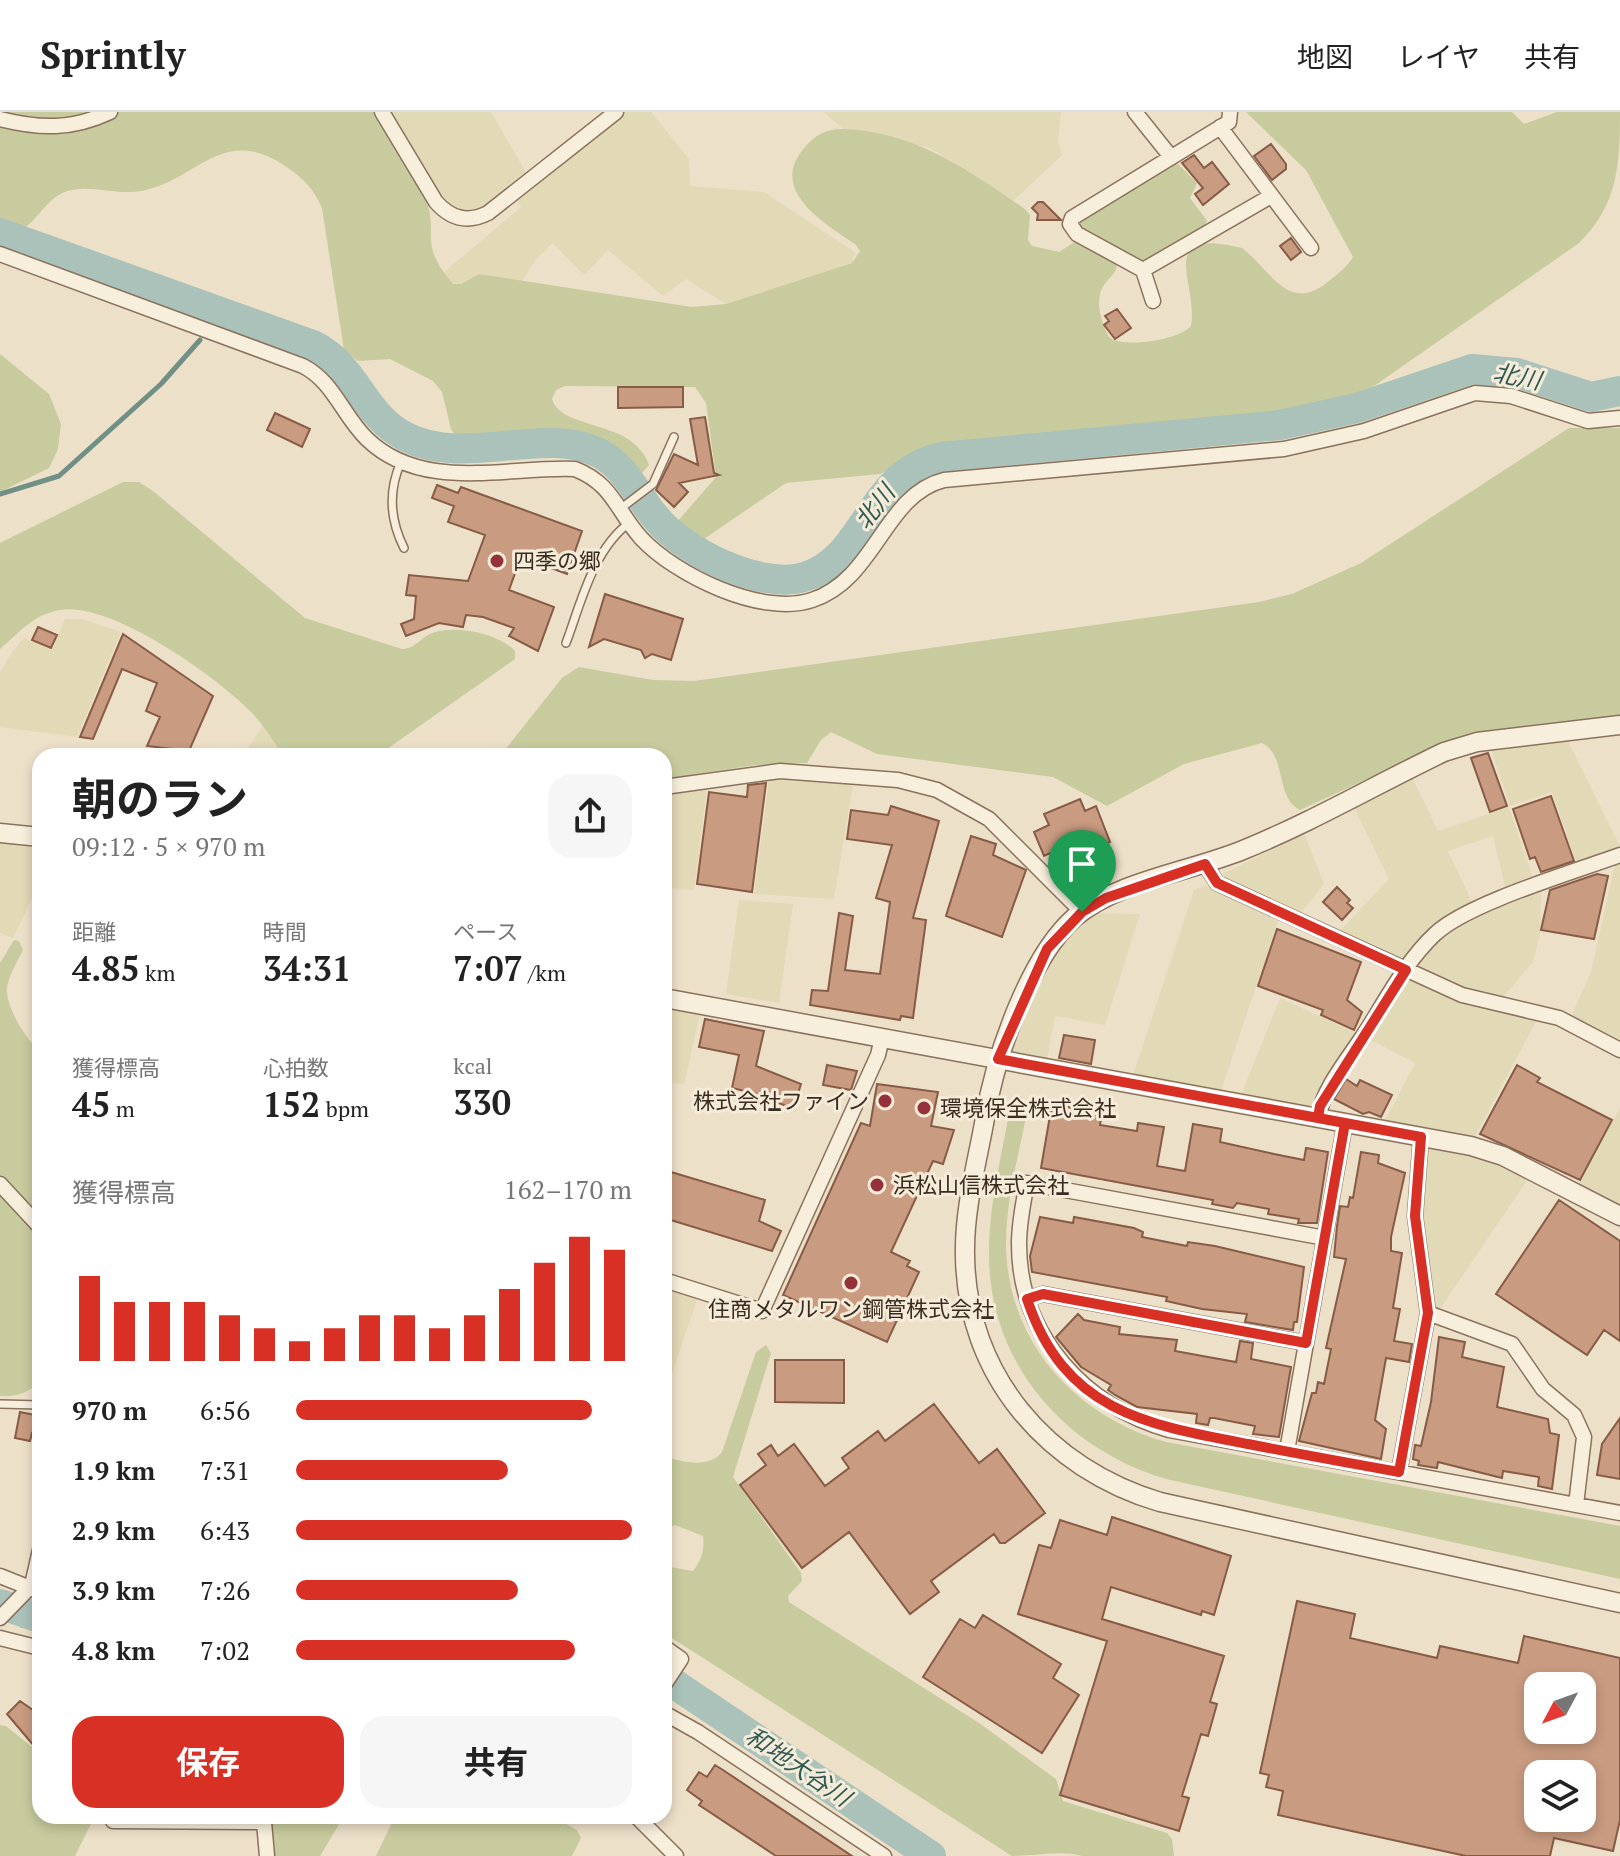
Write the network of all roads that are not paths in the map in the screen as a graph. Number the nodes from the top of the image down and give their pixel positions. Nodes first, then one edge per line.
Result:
1 (110, 112) edge
2 (382, 112) edge
3 (616, 112) edge
4 (1135, 112) edge
5 (1230, 112) edge
6 (0, 119) edge
7 (1220, 127) junction
8 (1171, 157) junction
9 (1271, 196) junction
10 (1311, 248) dead end
11 (0, 254) edge
12 (1143, 270) junction
13 (1153, 301) dead end
14 (1620, 418) edge
15 (674, 437) dead end
16 (401, 461) junction
17 (625, 506) junction
18 (629, 523) junction
19 (404, 548) dead end
20 (566, 643) dead end
21 (1620, 725) edge
22 (672, 786) edge
23 (0, 833) edge
24 (32, 836) edge
25 (1620, 855) edge
26 (1205, 864) junction
27 (1082, 912) junction
28 (1406, 970) junction
29 (672, 999) edge
30 (882, 1038) junction
31 (1620, 1050) edge
32 (998, 1059) junction
33 (1318, 1118) junction
34 (1345, 1123) junction
35 (1421, 1137) junction
36 (0, 1184) edge
37 (1620, 1216) edge
38 (32, 1218) edge
39 (1325, 1238) junction
40 (672, 1283) edge
41 (1027, 1299) junction
42 (1428, 1313) junction
43 (1306, 1343) junction
44 (0, 1404) edge
45 (32, 1405) edge
46 (1287, 1451) junction
47 (1399, 1472) junction
48 (1576, 1505) junction
49 (1620, 1513) edge
50 (0, 1576) edge
51 (32, 1590) edge
52 (1620, 1603) edge
53 (0, 1618) edge
54 (0, 1638) edge
55 (32, 1646) edge
56 (672, 1653) edge
57 (672, 1673) edge
58 (672, 1717) edge
59 (264, 1824) edge
60 (644, 1824) edge
61 (267, 1856) edge
62 (676, 1856) edge
63 (884, 1856) edge

1 - 6 street
2 - 3 street
4 - 8 street
5 - 7 street
7 - 8 street
7 - 9 street
8 - 12 street
9 - 10 street
9 - 12 street
11 - 16 street
12 - 13 street
14 - 18 street
15 - 17 lane
16 - 17 street
16 - 19 lane
17 - 18 street
18 - 20 lane
21 - 26 street
22 - 27 street
23 - 24 street
25 - 28 street
26 - 27 street
26 - 28 street
27 - 32 street
28 - 31 street
28 - 33 street
29 - 30 street
30 - 32 street
30 - 40 street
32 - 33 street
32 - 52 street
33 - 34 street
34 - 35 street
34 - 39 street
35 - 37 street
35 - 42 street
36 - 38 street
39 - 41 street
39 - 43 street
41 - 43 street
41 - 46 street
42 - 47 street
42 - 48 street
43 - 46 street
44 - 45 lane
46 - 47 street
47 - 48 street
48 - 49 street
50 - 51 street
51 - 53 street
54 - 55 street
56 - 57 street
58 - 63 street
59 - 61 street
60 - 62 street

